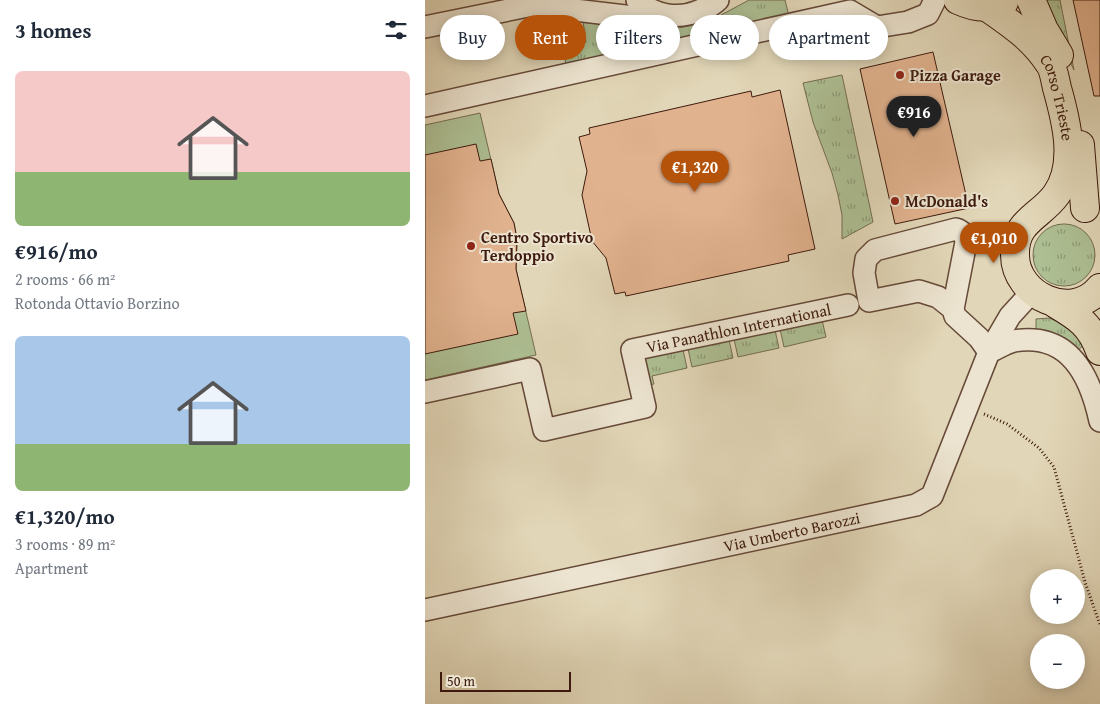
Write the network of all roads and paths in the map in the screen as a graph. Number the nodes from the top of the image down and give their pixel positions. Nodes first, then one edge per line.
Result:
1 (637, 0) edge
2 (935, 0) edge
3 (958, 0) edge
4 (1031, 0) edge
5 (720, 1) edge
6 (537, 2) edge
7 (998, 4) edge
8 (622, 15) edge
9 (663, 15) edge
10 (679, 15) edge
11 (425, 27) edge
12 (425, 106) edge
13 (1043, 208) junction
14 (1092, 214) edge
15 (1032, 292) junction
16 (1098, 296) edge
17 (1056, 304) junction
18 (848, 305) dead end
19 (953, 309) junction
20 (1100, 351) edge
21 (989, 352) junction
22 (425, 392) edge
23 (967, 406) junction
24 (1100, 421) edge
25 (425, 610) edge
26 (1100, 626) edge

1 - 9 street
2 - 12 street
3 - 7 main road
4 - 14 main road, Corso Trieste
5 - 10 street
6 - 8 street
6 - 11 street
7 - 13 main road, Corso Trieste
13 - 14 main road
13 - 15 main road, Corso Trieste
15 - 17 main road
15 - 21 street, Via Umberto Barozzi
16 - 17 main road
17 - 20 main road
18 - 22 street, Via Panathlon International
19 - 19 street
19 - 21 street
21 - 23 street, Via Umberto Barozzi
21 - 24 street
23 - 25 street, Via Umberto Barozzi
23 - 26 path

